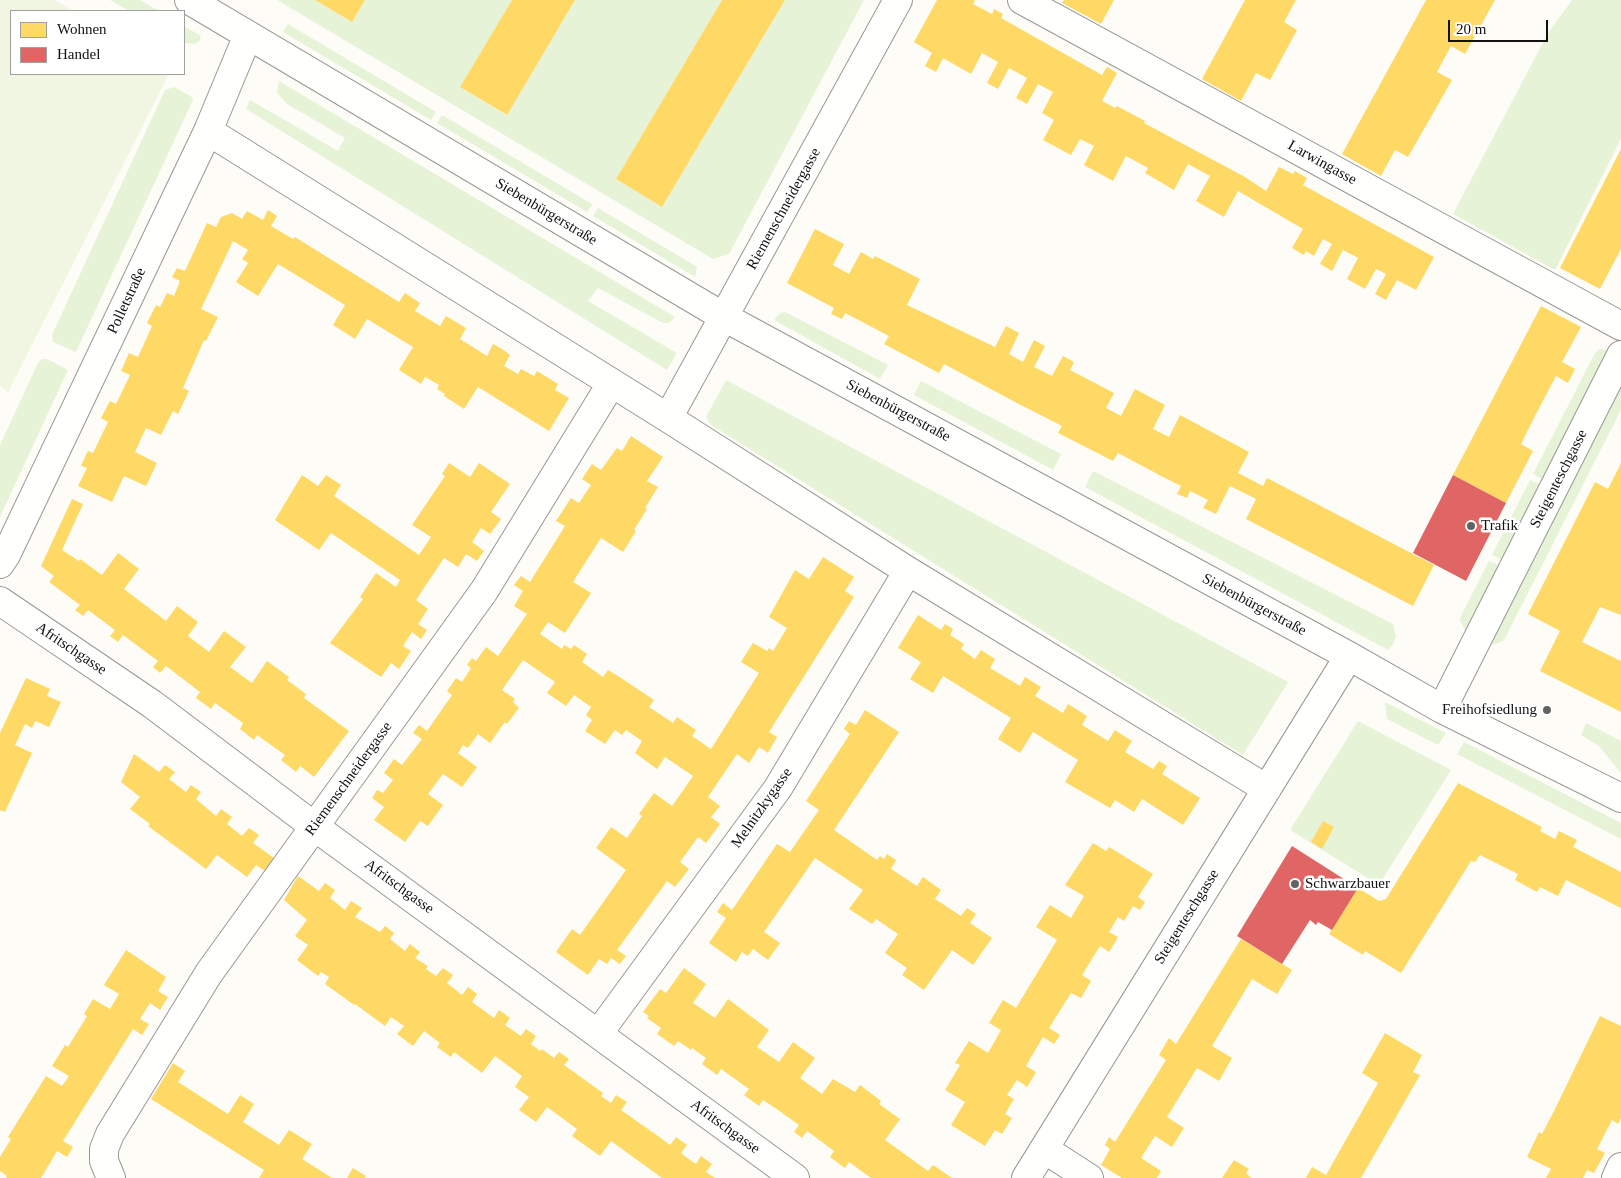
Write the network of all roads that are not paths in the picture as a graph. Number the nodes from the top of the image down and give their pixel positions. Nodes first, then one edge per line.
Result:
1 (189, 0) edge
2 (898, 0) edge
3 (1022, 0) edge
4 (248, 35) junction
5 (208, 131) junction
6 (724, 317) junction
7 (1621, 326) edge
8 (1621, 355) edge
9 (611, 384) junction
10 (668, 418) junction
11 (0, 564) edge
12 (908, 570) junction
13 (0, 601) edge
14 (1349, 656) junction
15 (1442, 709) junction
16 (1267, 789) junction
17 (1621, 798) edge
18 (314, 827) junction
19 (598, 1034) junction
20 (1044, 1149) junction
21 (1621, 1167) edge
22 (111, 1178) edge
23 (795, 1178) edge
24 (1026, 1178) edge
25 (1089, 1178) edge
26 (1616, 1178) edge

1 - 4 street, Siebenbürgerstraße
2 - 6 street, Riemenschneidergasse
3 - 7 street, Larwingasse
4 - 5 street, Polletstraße
4 - 6 street, Siebenbürgerstraße
5 - 9 street
5 - 11 street, Polletstraße
6 - 10 street, Riemenschneidergasse
6 - 14 street, Siebenbürgerstraße
8 - 15 street, Steigenteschgasse
9 - 10 street
9 - 18 street, Riemenschneidergasse
10 - 12 street
12 - 16 street
12 - 19 street, Melnitzkygasse
13 - 18 street, Afritschgasse
14 - 15 street, Siebenbürgerstraße
14 - 16 street, Steigenteschgasse
15 - 17 street, Siebenbürgerstraße
16 - 20 street, Steigenteschgasse
18 - 19 street, Afritschgasse
18 - 22 street, Riemenschneidergasse
19 - 23 street, Afritschgasse
20 - 24 street, Steigenteschgasse
20 - 25 street
21 - 26 street

